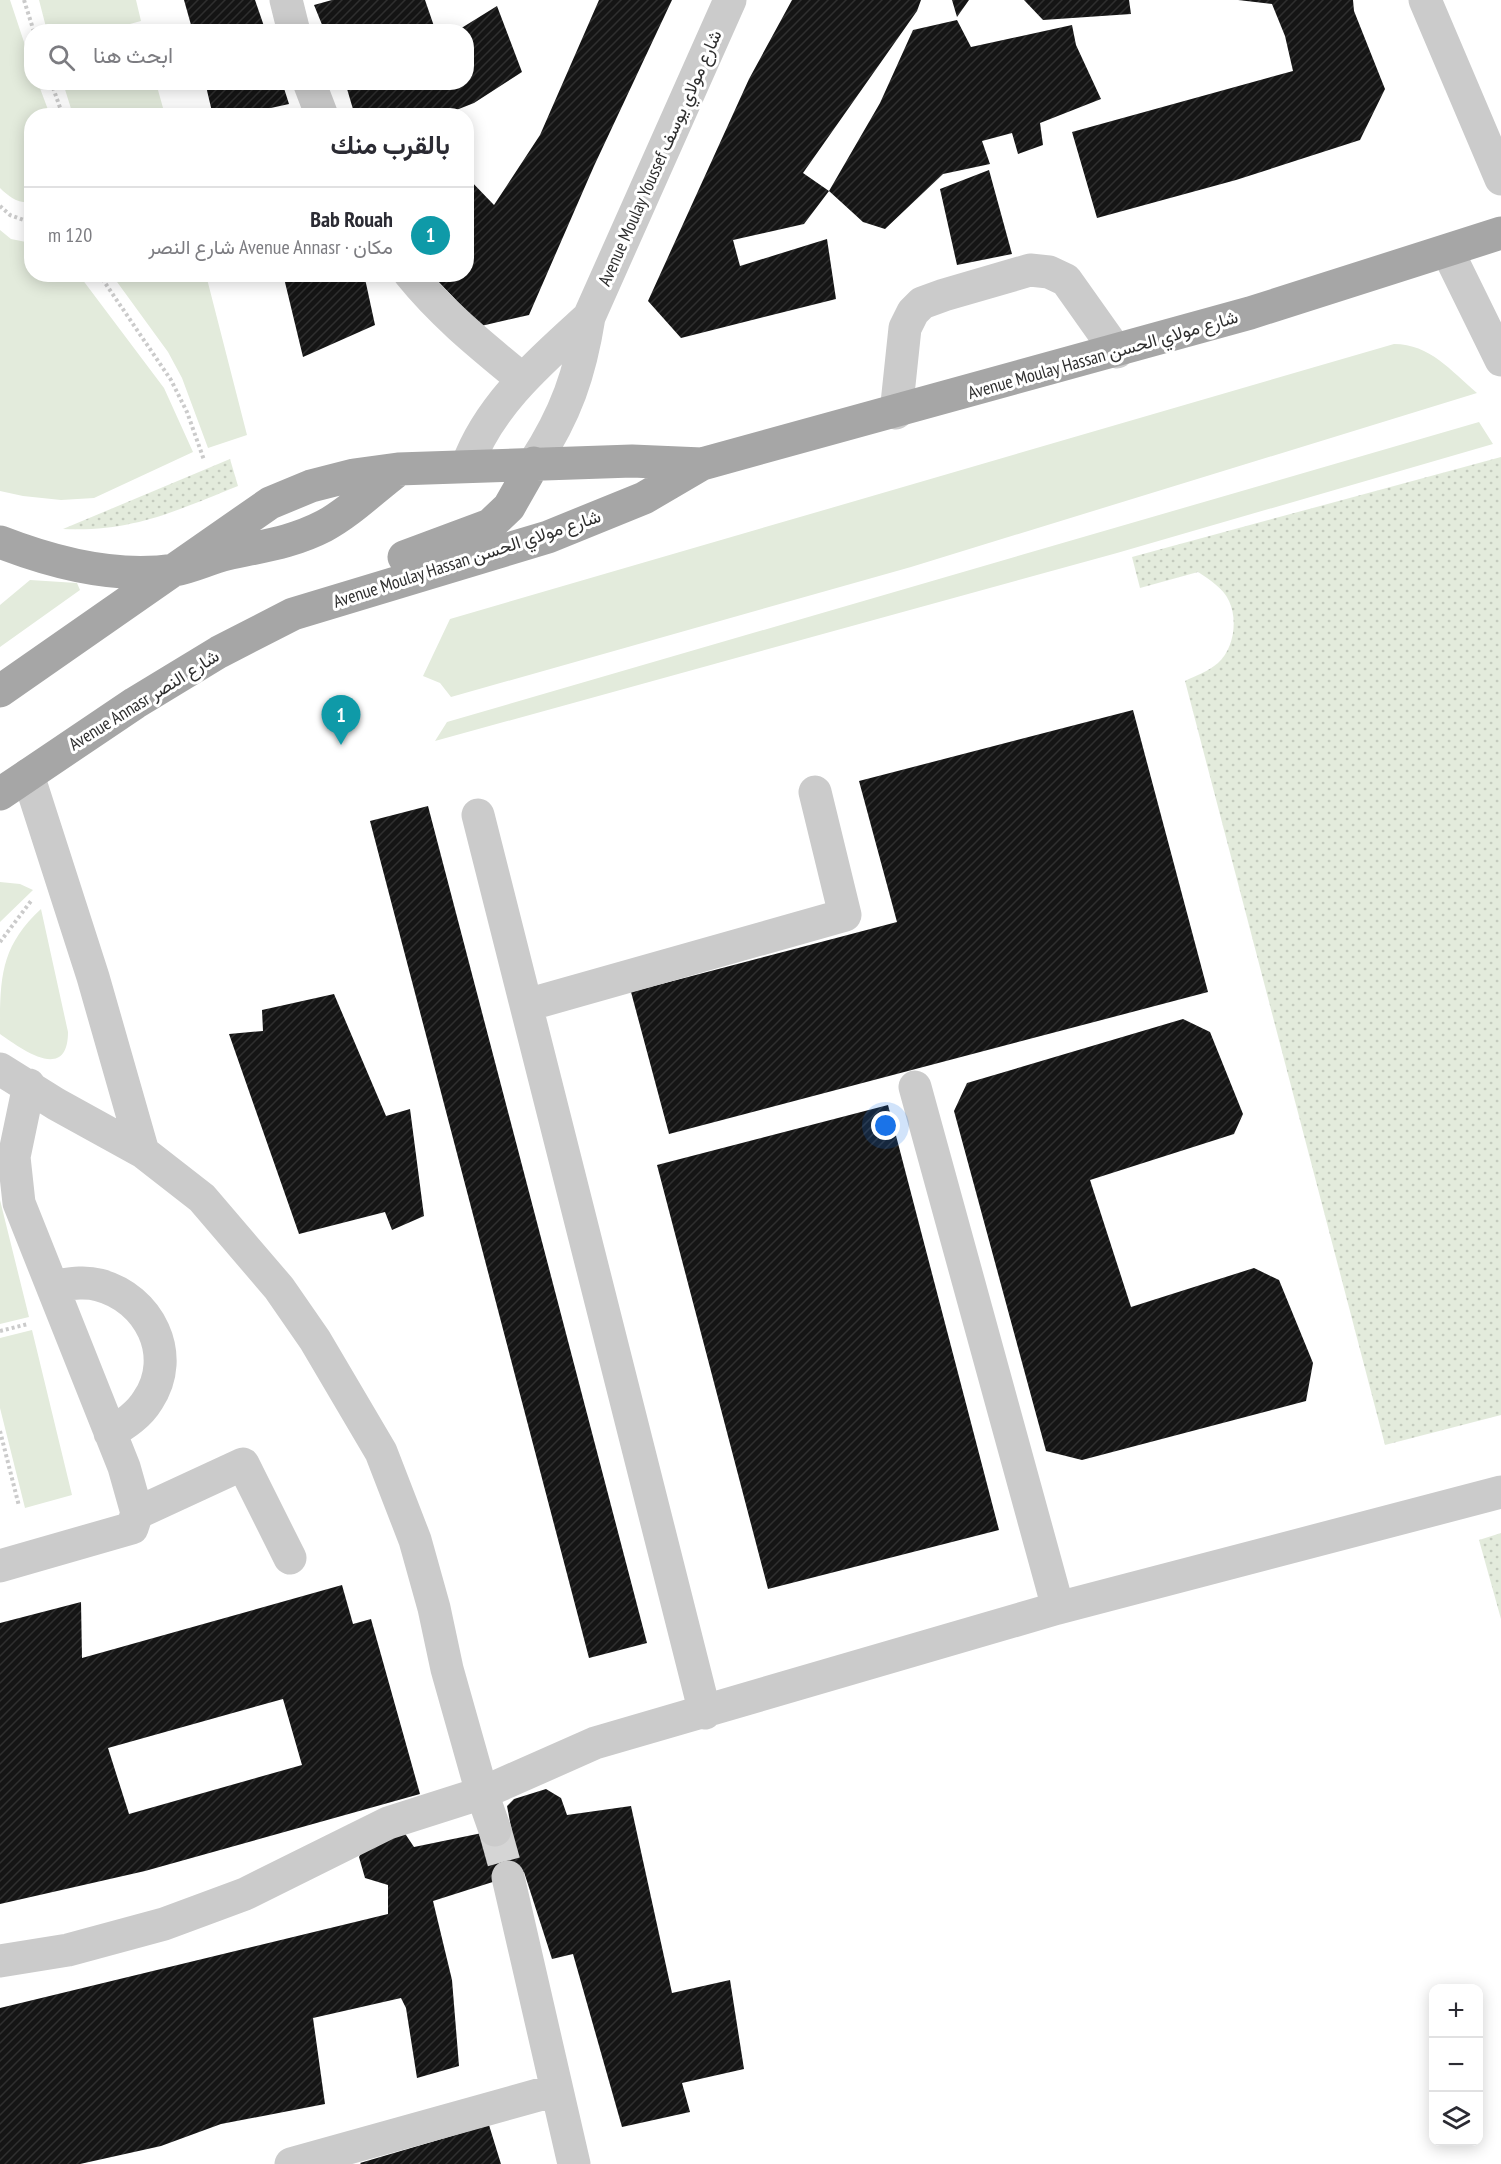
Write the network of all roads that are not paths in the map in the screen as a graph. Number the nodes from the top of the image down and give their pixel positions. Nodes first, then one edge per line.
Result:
1 (286, 0) edge
2 (730, 0) edge
3 (1425, 0) edge
4 (292, 24) edge
5 (312, 90) edge
6 (319, 108) edge
7 (1501, 179) edge
8 (1501, 233) edge
9 (1448, 252) junction
10 (416, 282) edge
11 (590, 316) junction
12 (1117, 352) junction
13 (1501, 360) edge
14 (522, 380) junction
15 (896, 413) junction
16 (534, 463) junction
17 (702, 464) junction
18 (467, 466) junction
19 (0, 542) edge
20 (177, 569) junction
21 (293, 614) joint
22 (0, 691) edge
23 (135, 703) junction
24 (28, 775) junction
25 (815, 792) dead end
26 (0, 794) edge
27 (478, 815) dead end
28 (527, 1005) junction
29 (0, 1069) edge
30 (29, 1085) junction
31 (915, 1087) dead end
32 (143, 1152) junction
33 (54, 1286) junction
34 (110, 1433) junction
35 (1501, 1492) edge
36 (137, 1513) junction
37 (290, 1558) dead end
38 (0, 1566) edge
39 (1058, 1608) junction
40 (705, 1713) junction
41 (482, 1793) junction
42 (495, 1830) tunnel mouth
43 (508, 1877) tunnel mouth
44 (0, 1961) edge
45 (556, 2090) junction
46 (291, 2164) edge
47 (574, 2164) edge

1 - 4 street
2 - 11 street, Avenue Moulay Youssef شارع مولاي يوسف
3 - 7 street
5 - 6 street
8 - 9 main road, Avenue Moulay Hassan شارع مولاي الحسن
9 - 12 main road, Avenue Moulay Hassan شارع مولاي الحسن
9 - 13 street
10 - 14 street
11 - 14 street, Avenue Moulay Youssef شارع مولاي يوسف
11 - 16 street, Avenue Moulay Youssef شارع مولاي يوسف
12 - 15 main road, Avenue Moulay Hassan شارع مولاي الحسن
12 - 15 street
14 - 18 street, Avenue Moulay Youssef شارع مولاي يوسف
15 - 17 main road, Avenue Moulay Hassan شارع مولاي الحسن
16 - 17 main road, Avenue Moulay Hassan شارع مولاي الحسن
16 - 18 main road
16 - 23 main road
17 - 21 main road, Avenue Moulay Hassan شارع مولاي الحسن
18 - 20 main road
19 - 20 main road
20 - 22 main road
21 - 23 main road, Avenue Annasr شارع النصر
23 - 24 main road, Avenue Annasr شارع النصر
24 - 26 main road, Avenue Annasr شارع النصر
24 - 32 street
25 - 28 street
27 - 28 street
28 - 40 street
29 - 30 street
30 - 32 street
30 - 33 street
31 - 39 street
32 - 41 street
33 - 34 street
33 - 34 street
34 - 36 street
35 - 39 street
36 - 37 street
36 - 38 street
39 - 40 street
40 - 41 street
41 - 42 street
41 - 44 street
43 - 45 street
45 - 46 street
45 - 47 street

